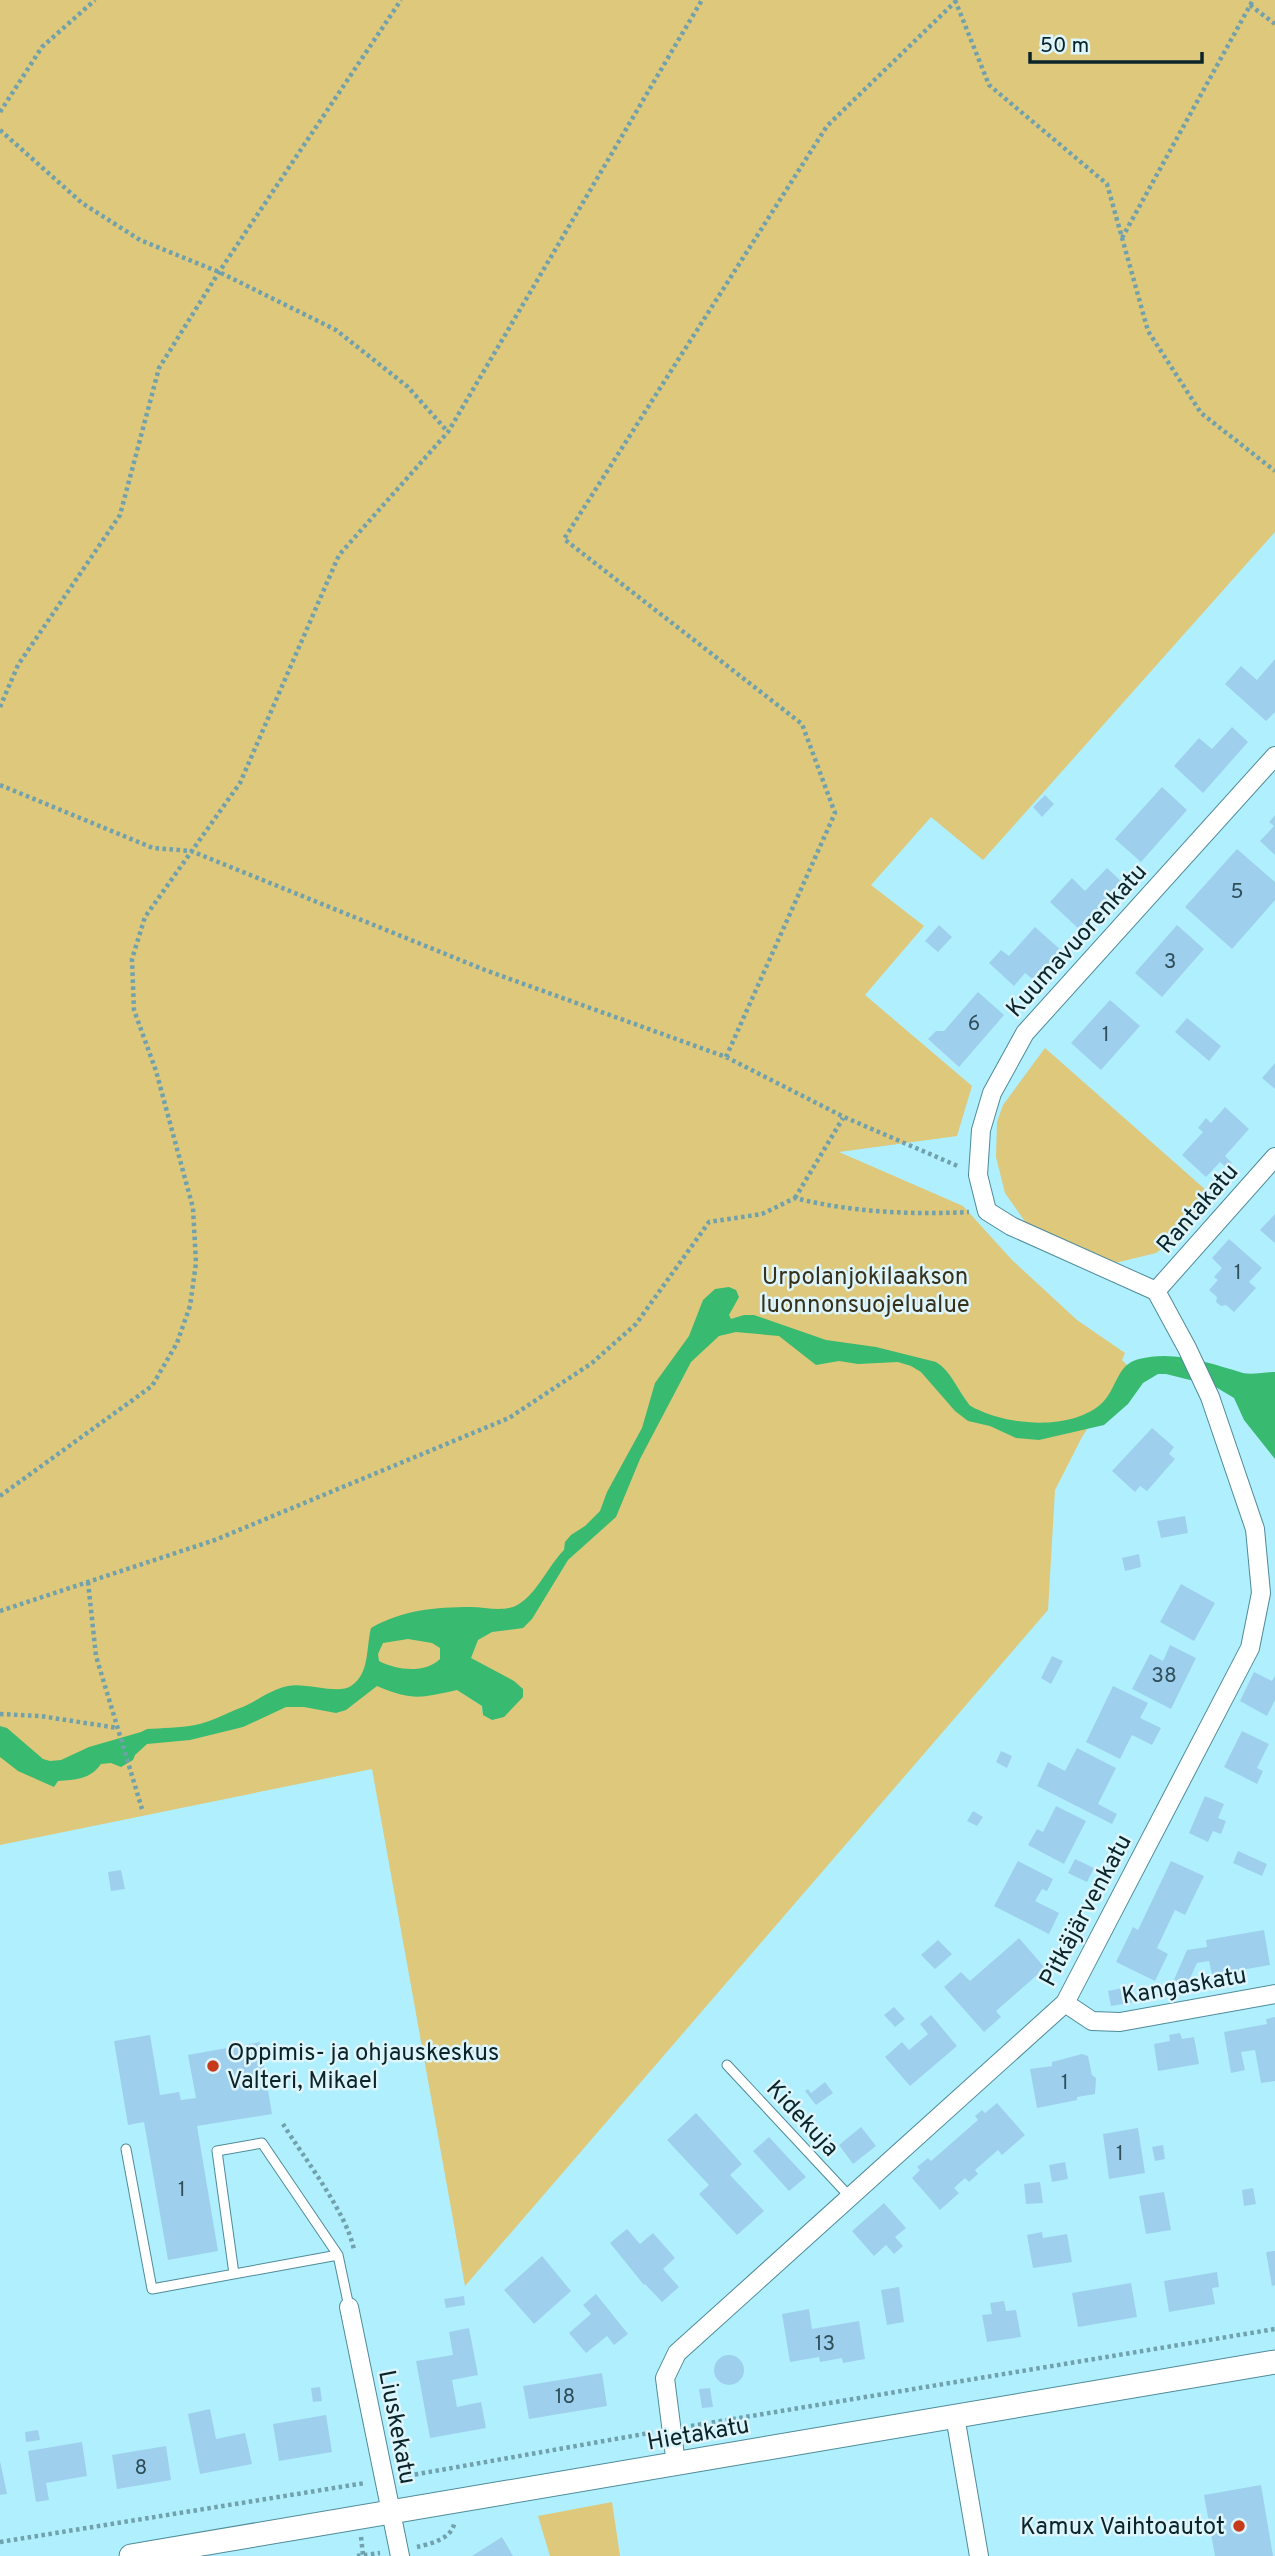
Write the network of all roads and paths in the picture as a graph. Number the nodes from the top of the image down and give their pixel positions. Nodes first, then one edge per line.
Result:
1 (95, 0) edge
2 (401, 0) edge
3 (702, 0) edge
4 (955, 0) edge
5 (1252, 3) edge
6 (1275, 24) edge
7 (0, 112) edge
8 (0, 130) edge
9 (1122, 238) junction
10 (219, 272) junction
11 (448, 432) junction
12 (1275, 471) edge
13 (0, 707) edge
14 (1275, 756) edge
15 (0, 786) edge
16 (191, 851) junction
17 (726, 1057) junction
18 (844, 1117) junction
19 (1275, 1157) edge
20 (978, 1175) junction
21 (795, 1198) junction
22 (987, 1211) junction
23 (1156, 1292) junction
24 (0, 1496) edge
25 (88, 1581) junction
26 (0, 1611) edge
27 (0, 1714) edge
28 (118, 1728) junction
29 (142, 1808) dead end
30 (1275, 1994) edge
31 (1065, 2003) junction
32 (727, 2065) dead end
33 (282, 2124) dead end
34 (126, 2149) dead end
35 (850, 2197) junction
36 (338, 2255) junction
37 (342, 2273) junction
38 (234, 2274) junction
39 (349, 2307) joint
40 (1275, 2329) edge
41 (1275, 2362) edge
42 (955, 2416) junction
43 (670, 2429) junction
44 (676, 2464) junction
45 (383, 2480) junction
46 (390, 2513) junction
47 (0, 2542) edge
48 (131, 2556) edge
49 (400, 2556) edge
50 (979, 2556) edge

1 - 7 path
2 - 10 path
3 - 11 path
4 - 9 path
4 - 17 path
5 - 6 path
5 - 9 path
8 - 10 path
9 - 12 path
10 - 11 path
10 - 13 path
11 - 16 path
14 - 20 street, Kuumavuorenkatu
15 - 16 path
16 - 17 path
16 - 24 path
17 - 18 path
18 - 20 path
18 - 21 path
19 - 23 street, Rantakatu
20 - 22 street, Kuumavuorenkatu
21 - 22 path
21 - 25 path
22 - 23 street
23 - 31 street, Pitkäjärvenkatu
25 - 26 path
25 - 28 path
27 - 28 path
28 - 29 path
30 - 31 street, Kangaskatu
31 - 35 street, Pitkäjärvenkatu
32 - 35 lane, Kidekuja
33 - 37 path
34 - 38 lane
35 - 43 street, Pitkäjärvenkatu
36 - 37 lane
36 - 38 lane
36 - 38 lane
37 - 39 lane
39 - 45 street, Liuskekatu
40 - 43 path
41 - 42 street, Hietakatu
42 - 44 street, Hietakatu
42 - 50 street
43 - 44 street, Pitkäjärvenkatu
43 - 45 path
44 - 46 street, Hietakatu
45 - 46 street, Liuskekatu
45 - 47 path
46 - 48 street, Hietakatu
46 - 49 street, Liuskekatu

